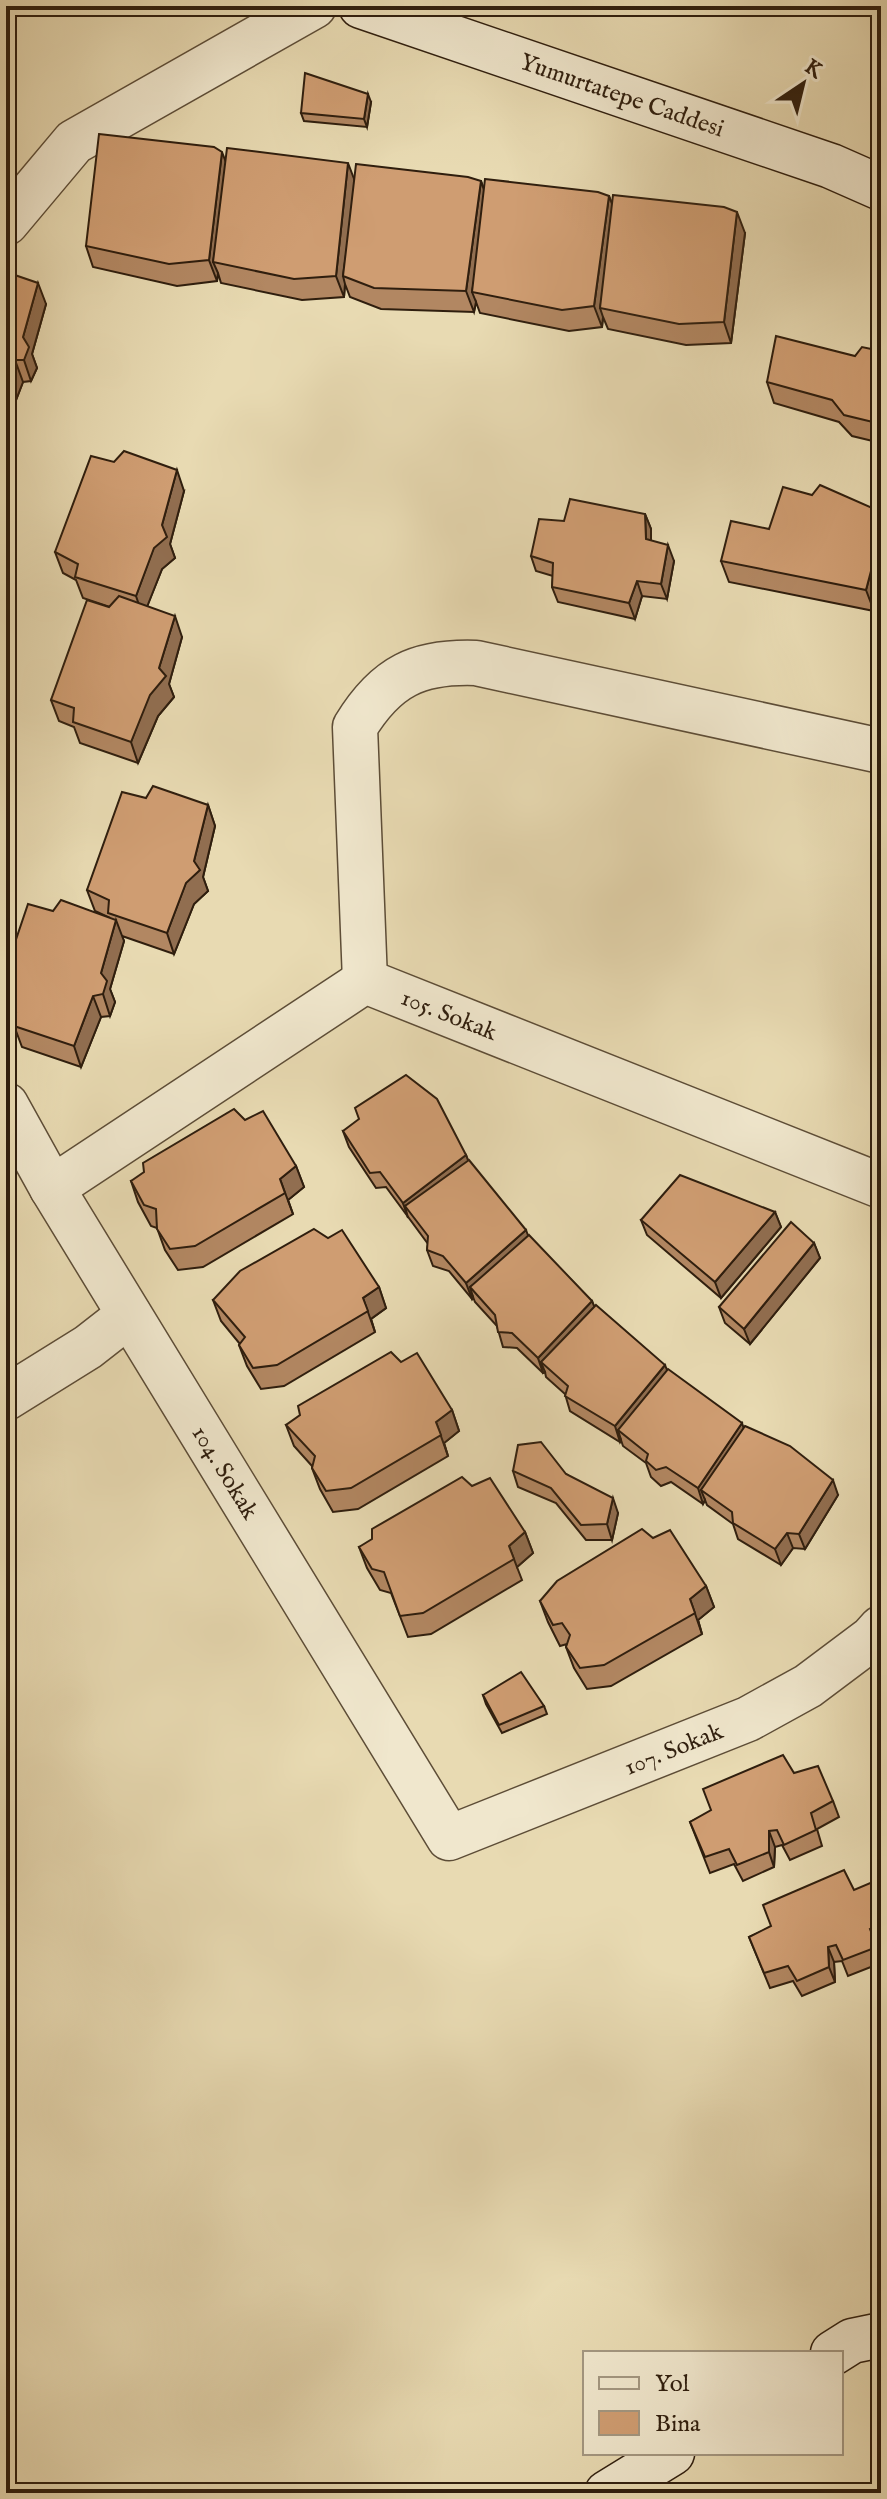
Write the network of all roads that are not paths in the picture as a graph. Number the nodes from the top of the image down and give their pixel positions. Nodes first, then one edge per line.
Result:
1 (314, 6) edge
2 (361, 6) edge
3 (881, 188) edge
4 (6, 223) edge
5 (881, 751) edge
6 (365, 981) junction
7 (6, 1105) edge
8 (881, 1186) edge
9 (52, 1188) junction
10 (129, 1315) junction
11 (6, 1398) edge
12 (881, 1628) edge
13 (449, 1838) joint
14 (881, 2335) edge
15 (836, 2351) edge
16 (669, 2455) edge
17 (607, 2493) edge

1 - 4 street
2 - 3 street, Yumurtatepe Caddesi
5 - 6 street
6 - 8 street, 105. Sokak
6 - 9 street
7 - 9 street, 104. Sokak
9 - 10 street, 104. Sokak
10 - 11 street
10 - 13 street, 104. Sokak
12 - 13 street, 107. Sokak
14 - 15 street
16 - 17 street

